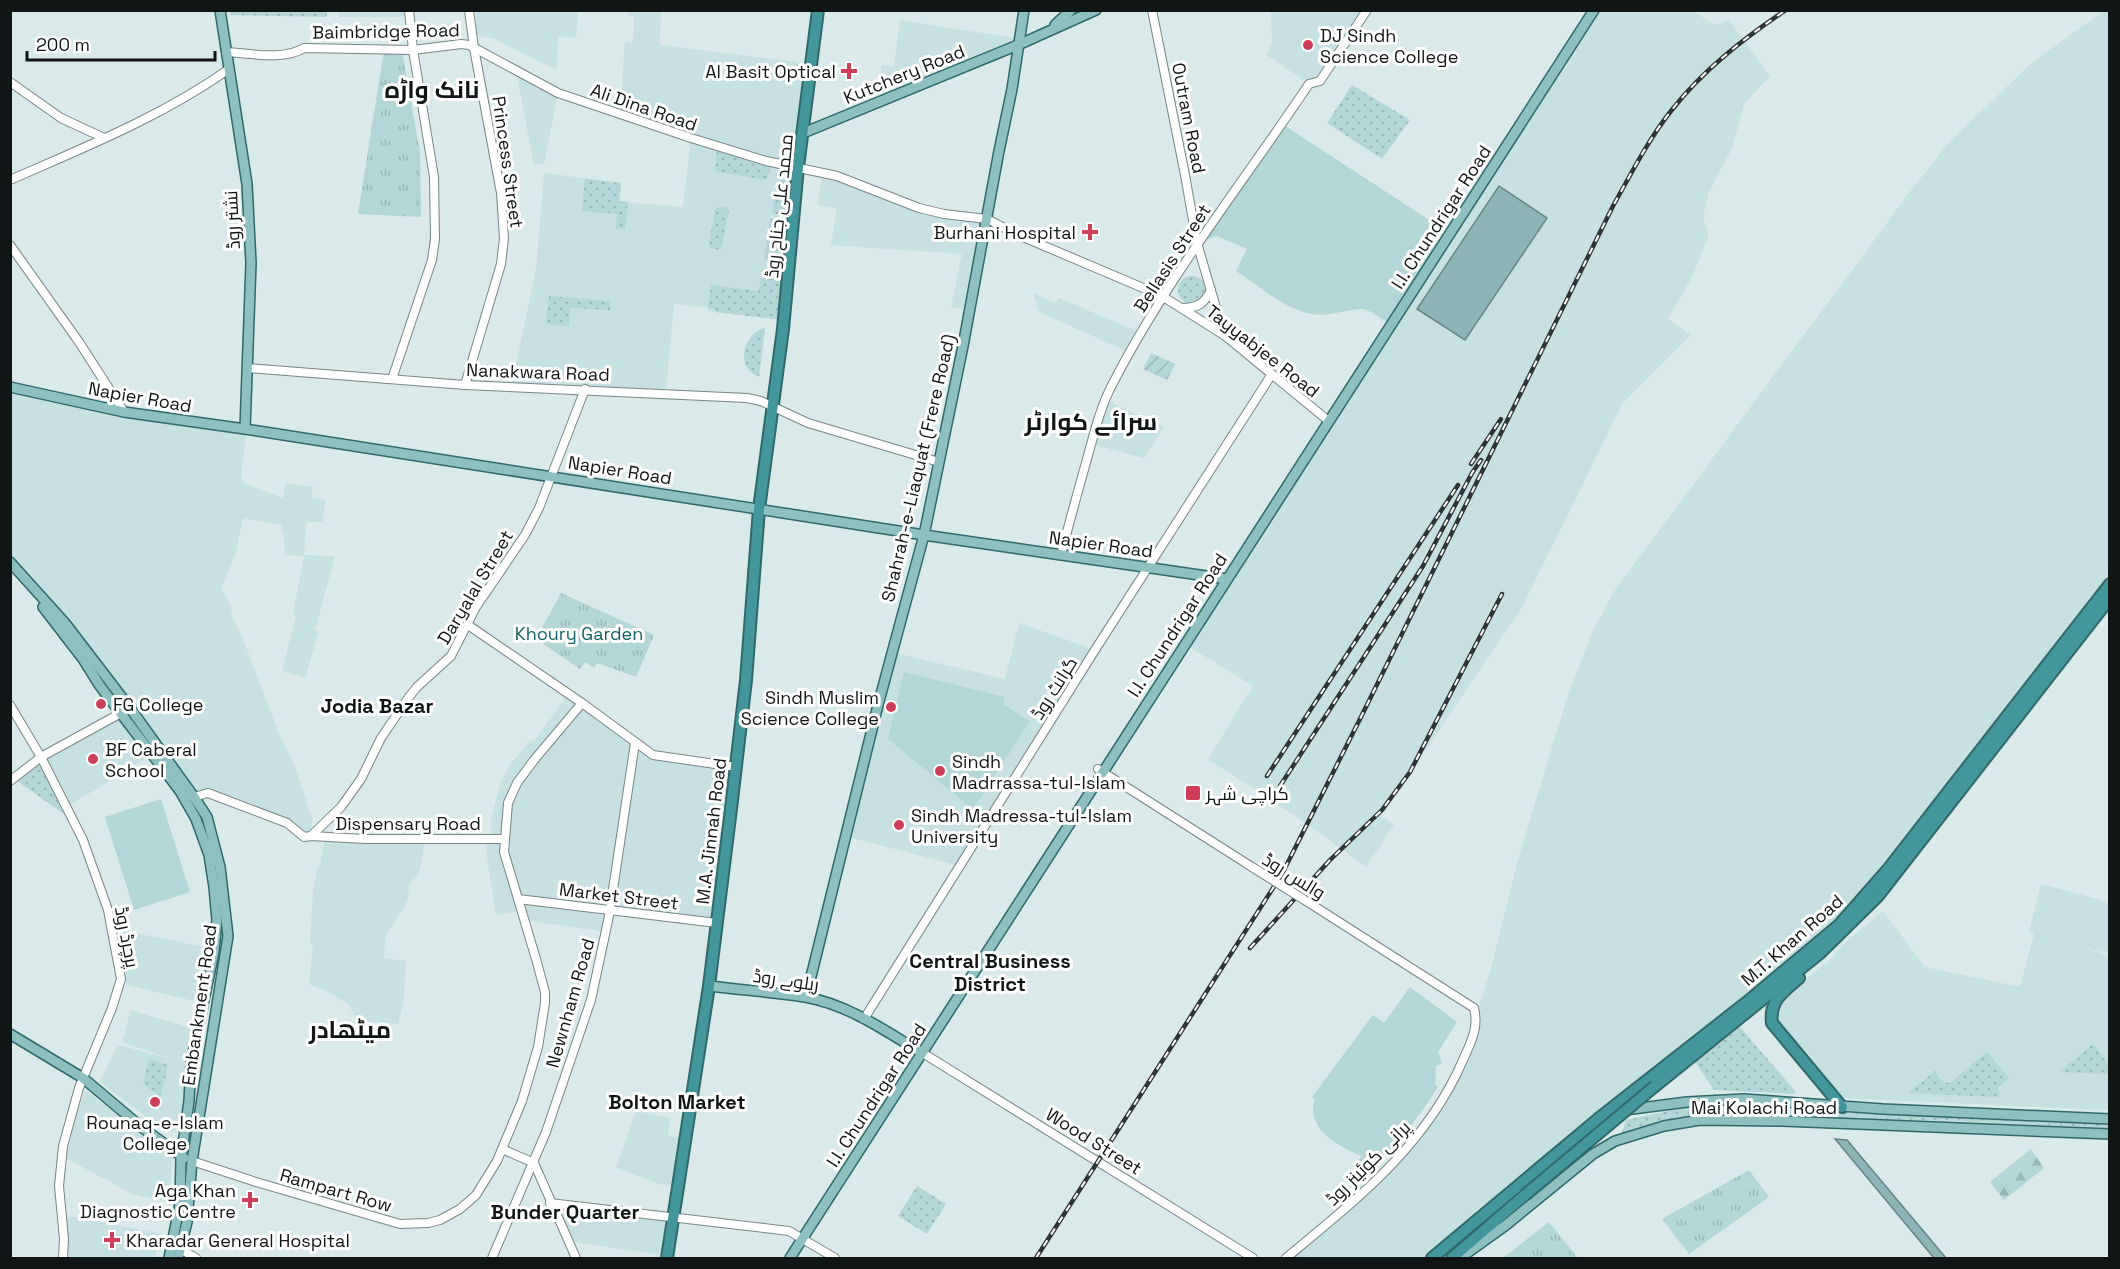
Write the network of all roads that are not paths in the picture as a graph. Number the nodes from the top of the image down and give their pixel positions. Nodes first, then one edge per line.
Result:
1 (220, 10) edge
2 (409, 10) edge
3 (470, 10) edge
4 (818, 10) edge
5 (1024, 10) edge
6 (1071, 10) edge
7 (1096, 10) edge
8 (1152, 10) edge
9 (1367, 10) edge
10 (1588, 10) edge
11 (1594, 10) edge
12 (1050, 30) junction
13 (1018, 45) junction
14 (474, 48) junction
15 (412, 50) junction
16 (226, 52) junction
17 (229, 69) junction
18 (10, 82) edge
19 (803, 133) junction
20 (104, 138) junction
21 (798, 167) junction
22 (10, 180) edge
23 (987, 219) junction
24 (1197, 243) junction
25 (10, 245) edge
26 (1211, 290) junction
27 (1162, 297) junction
28 (1181, 308) junction
29 (1224, 335) junction
30 (247, 368) junction
31 (1272, 374) junction
32 (392, 379) junction
33 (465, 385) junction
34 (10, 387) edge
35 (585, 389) junction
36 (771, 406) junction
37 (124, 412) junction
38 (1325, 418) junction
39 (244, 429) junction
40 (939, 462) junction
41 (550, 477) junction
42 (759, 509) junction
43 (924, 535) junction
44 (1060, 555) junction
45 (10, 562) edge
46 (10, 567) edge
47 (1147, 568) junction
48 (1224, 578) junction
49 (2109, 584) edge
50 (2109, 598) edge
51 (468, 625) junction
52 (582, 703) junction
53 (10, 705) edge
54 (121, 712) junction
55 (635, 743) junction
56 (41, 757) junction
57 (736, 767) junction
58 (1100, 770) junction
59 (10, 781) edge
60 (194, 796) junction
61 (311, 836) junction
62 (504, 839) junction
63 (518, 898) junction
64 (609, 911) junction
65 (717, 923) junction
66 (1820, 953) junction
67 (709, 987) junction
68 (806, 998) junction
69 (1750, 1004) junction
70 (1474, 1008) joint
71 (864, 1019) junction
72 (10, 1034) edge
73 (920, 1052) junction
74 (83, 1078) junction
75 (1842, 1107) junction
76 (1598, 1119) junction
77 (2109, 1119) edge
78 (2109, 1134) edge
79 (502, 1149) junction
80 (182, 1158) junction
81 (192, 1161) junction
82 (534, 1163) junction
83 (550, 1203) junction
84 (675, 1217) junction
85 (801, 1237) junction
86 (179, 1254) edge
87 (63, 1258) edge
88 (169, 1258) edge
89 (196, 1258) edge
90 (492, 1258) edge
91 (576, 1258) edge
92 (667, 1258) edge
93 (784, 1258) edge
94 (790, 1258) edge
95 (835, 1258) edge
96 (1254, 1258) edge
97 (1286, 1258) edge
98 (1432, 1258) edge
99 (1452, 1258) edge
100 (1460, 1258) edge

1 - 16 main road, نشتر روڈ
2 - 15 street
3 - 14 street, Princess Street
4 - 19 highway, محمد علی جناح روڈ
5 - 13 main road, Shahrah-e-Liaquat (Frere Road)
6 - 12 main road
7 - 12 main road, Kutchery Road
8 - 24 street, Outram Road
9 - 24 street, Bellasis Street
10 - 38 main road, I.I. Chundrigar Road
11 - 48 main road, I.I. Chundrigar Road
12 - 13 main road, Kutchery Road
13 - 19 main road, Kutchery Road
13 - 23 main road, Shahrah-e-Liaquat (Frere Road)
14 - 15 street, Baimbridge Road
14 - 21 street, Ali Dina Road
14 - 33 street, Princess Street
15 - 16 street, Baimbridge Road
15 - 32 street
16 - 17 main road, نشتر روڈ
17 - 20 street
17 - 30 main road, نشتر روڈ
18 - 20 street
19 - 21 highway, محمد علی جناح روڈ
20 - 22 street
21 - 23 street, Ali Dina Road
21 - 36 highway, محمد علی جناح روڈ
23 - 27 street, Tayyabjee Road
23 - 40 main road, Shahrah-e-Liaquat (Frere Road)
24 - 26 street, Outram Road
24 - 27 street, Bellasis Street
25 - 37 street
26 - 28 street
26 - 29 street, Outram Road
27 - 28 street, Tayyabjee Road
27 - 44 street, Bellasis Street
28 - 29 street, Tayyabjee Road
29 - 31 street, Tayyabjee Road
30 - 32 street, Nanakwara Road
30 - 39 main road, نشتر روڈ
31 - 38 street, Tayyabjee Road
31 - 47 street, گرانٹ روڈ
32 - 33 street, Nanakwara Road
33 - 35 street, Nanakwara Road
34 - 37 main road, Napier Road
35 - 36 street, Nanakwara Road
35 - 41 street, Daryalal Street
36 - 40 street, Nanakwara Road
36 - 42 highway, M.A. Jinnah Road
37 - 39 main road, Napier Road
38 - 48 main road, I.I. Chundrigar Road
39 - 41 main road, Napier Road
40 - 43 main road, Shahrah-e-Liaquat (Frere Road)
41 - 42 main road, Napier Road
41 - 51 street, Daryalal Street
42 - 43 main road, Napier Road
42 - 57 highway, M.A. Jinnah Road
43 - 44 main road, Napier Road
43 - 68 main road, Shahrah-e-Liaquat (Frere Road)
44 - 47 main road, Napier Road
45 - 60 main road, Embankment Road
46 - 54 main road, Embankment Road
47 - 48 main road, Napier Road
47 - 71 street, گرانٹ روڈ
48 - 58 main road, I.I. Chundrigar Road
49 - 69 highway, M.T. Khan Road
50 - 66 highway, M.T. Khan Road
51 - 52 street
51 - 61 street, Daryalal Street
52 - 55 street
52 - 62 street
53 - 56 street, پرچرڈ روڈ
54 - 56 street
54 - 80 main road, Embankment Road
55 - 57 street
55 - 64 street, Newnham Road
56 - 59 street
56 - 74 street, پرچرڈ روڈ
57 - 65 highway, M.A. Jinnah Road
58 - 70 street, والس روڈ, bridge
58 - 73 main road, I.I. Chundrigar Road
60 - 61 street
60 - 81 main road, Embankment Road
61 - 62 street, Dispensary Road
62 - 63 street, Rampart Row
63 - 64 street, Market Street
63 - 79 street, Rampart Row
64 - 65 street, Market Street
64 - 82 street, Newnham Road
65 - 67 highway, M.A. Jinnah Road
66 - 69 highway, M.T. Khan Road
66 - 75 highway
67 - 68 main road, ریلوے روڈ
67 - 84 highway, M.A. Jinnah Road
68 - 71 main road, ریلوے روڈ
69 - 76 highway, M.T. Khan Road
69 - 99 highway, M.T. Khan Road, bridge
70 - 97 street, پرانی کوئینز روڈ
71 - 73 main road, ریلوے روڈ
72 - 74 main road
73 - 85 main road, I.I. Chundrigar Road
73 - 96 street, Wood Street
74 - 80 main road
74 - 87 street, پرچرڈ روڈ
75 - 76 main road, Mai Kolachi Road
75 - 77 main road, Mai Kolachi Road
76 - 98 highway, M.T. Khan Road
78 - 100 main road, Mai Kolachi Road
79 - 81 street, Rampart Row
79 - 82 street
80 - 81 main road
80 - 88 main road, Embankment Road
81 - 86 main road, Embankment Road
82 - 83 street
82 - 90 street, Newnham Road
83 - 84 street
83 - 91 street
84 - 85 street
84 - 92 highway, M.A. Jinnah Road
85 - 93 main road, I.I. Chundrigar Road
85 - 94 main road, I.I. Chundrigar Road
85 - 95 street
86 - 89 street

